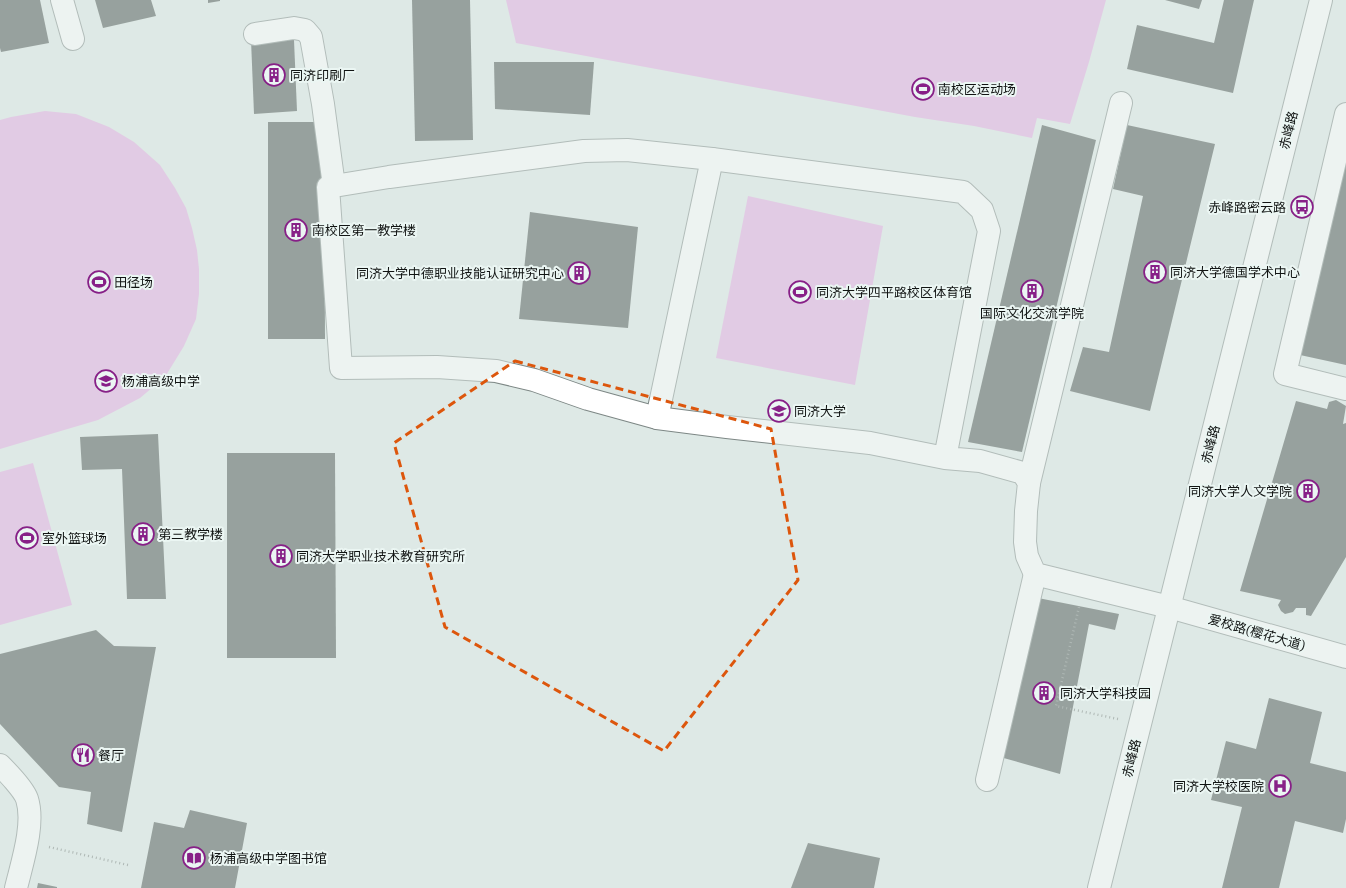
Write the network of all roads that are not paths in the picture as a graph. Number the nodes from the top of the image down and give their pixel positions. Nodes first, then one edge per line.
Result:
1 (62, 0) edge
2 (1321, 0) edge
3 (255, 34) dead end
4 (73, 39) dead end
5 (1121, 103) dead end
6 (1346, 114) edge
7 (712, 159) junction
8 (334, 186) junction
9 (1346, 390) edge
10 (657, 418) junction
11 (945, 458) junction
12 (1029, 483) junction
13 (1035, 574) junction
14 (1169, 607) junction
15 (1346, 657) edge
16 (0, 765) edge
17 (987, 780) dead end
18 (16, 888) edge
19 (1099, 888) edge

1 - 4 street
2 - 14 street, 赤峰路
3 - 8 street
5 - 12 street
6 - 9 street
7 - 8 street
7 - 10 street
7 - 11 street
8 - 10 street
10 - 11 street
11 - 12 street
12 - 13 street
13 - 14 street, 爱校路(樱花大道)
13 - 17 street
14 - 15 street, 爱校路(樱花大道)
14 - 19 street, 赤峰路
16 - 18 street

